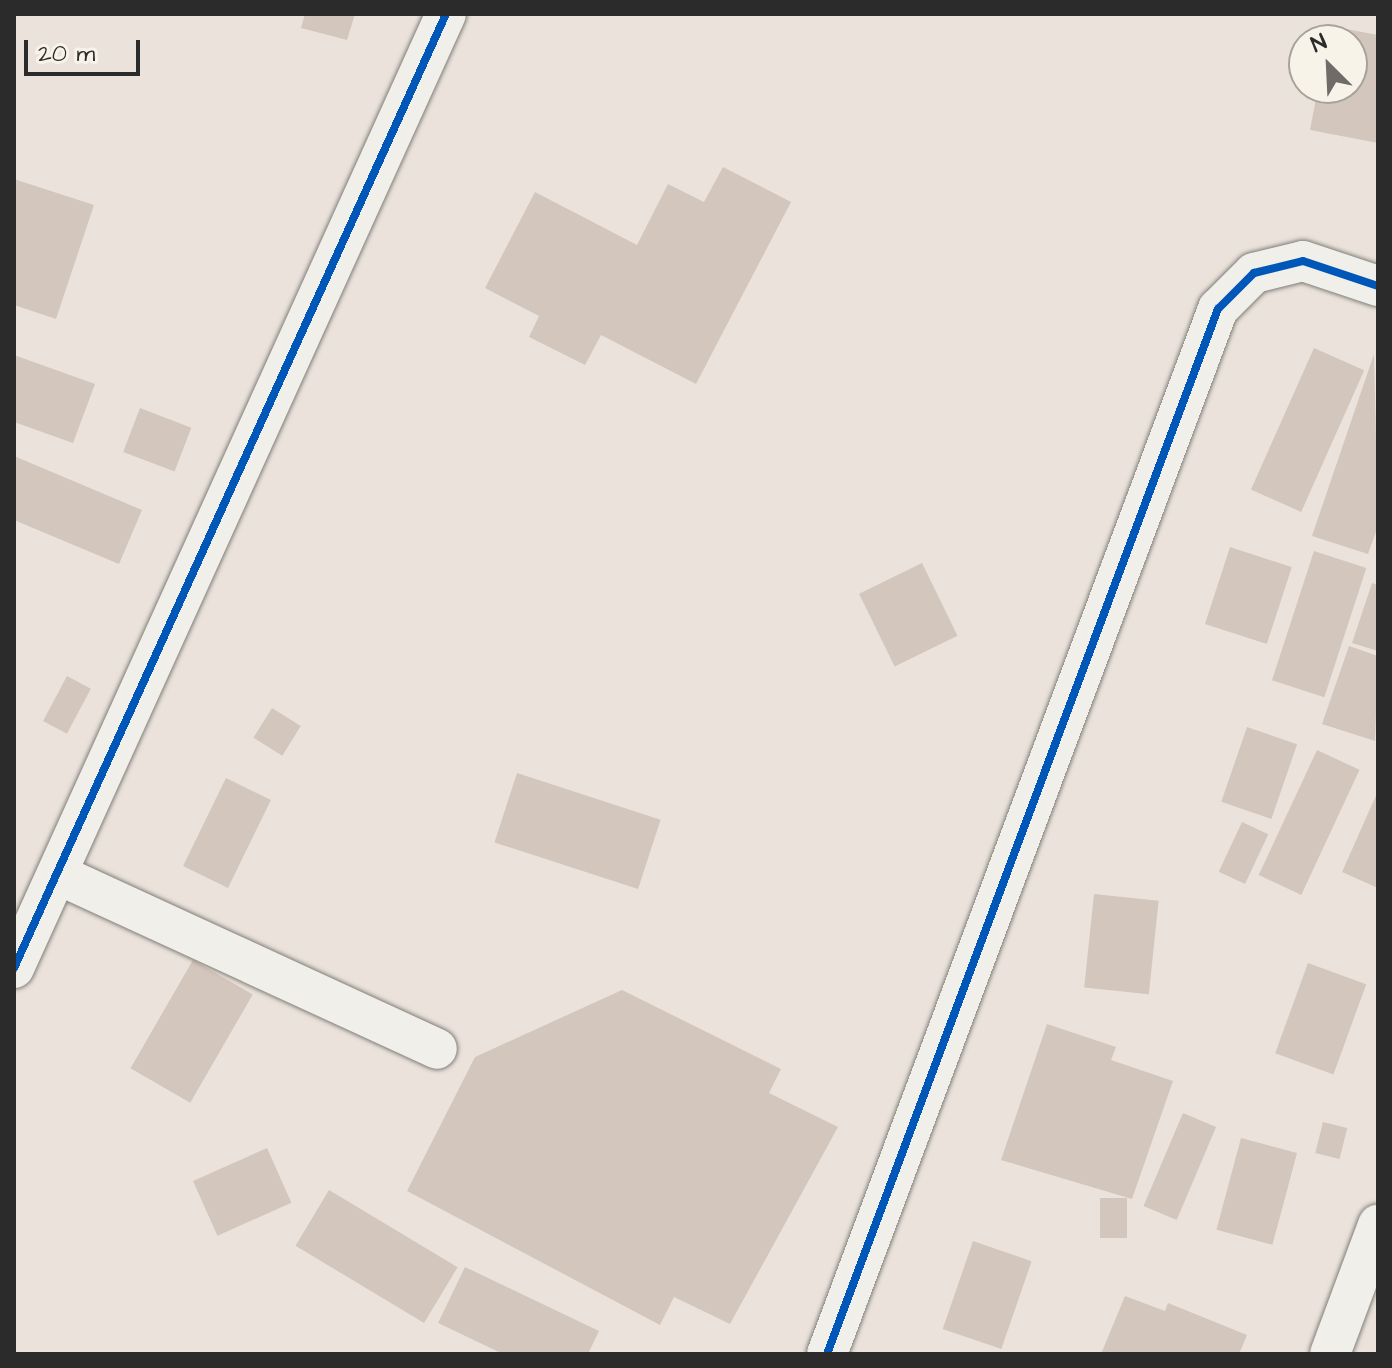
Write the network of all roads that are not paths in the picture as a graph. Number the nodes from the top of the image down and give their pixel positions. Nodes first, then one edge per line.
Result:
1 (446, 14) edge
2 (1378, 286) edge
3 (57, 874) junction
4 (14, 968) edge
5 (437, 1049) dead end
6 (1378, 1225) edge
7 (827, 1354) edge
8 (1330, 1354) edge

1 - 3 street
2 - 7 street
3 - 4 street
3 - 5 street
6 - 8 street

